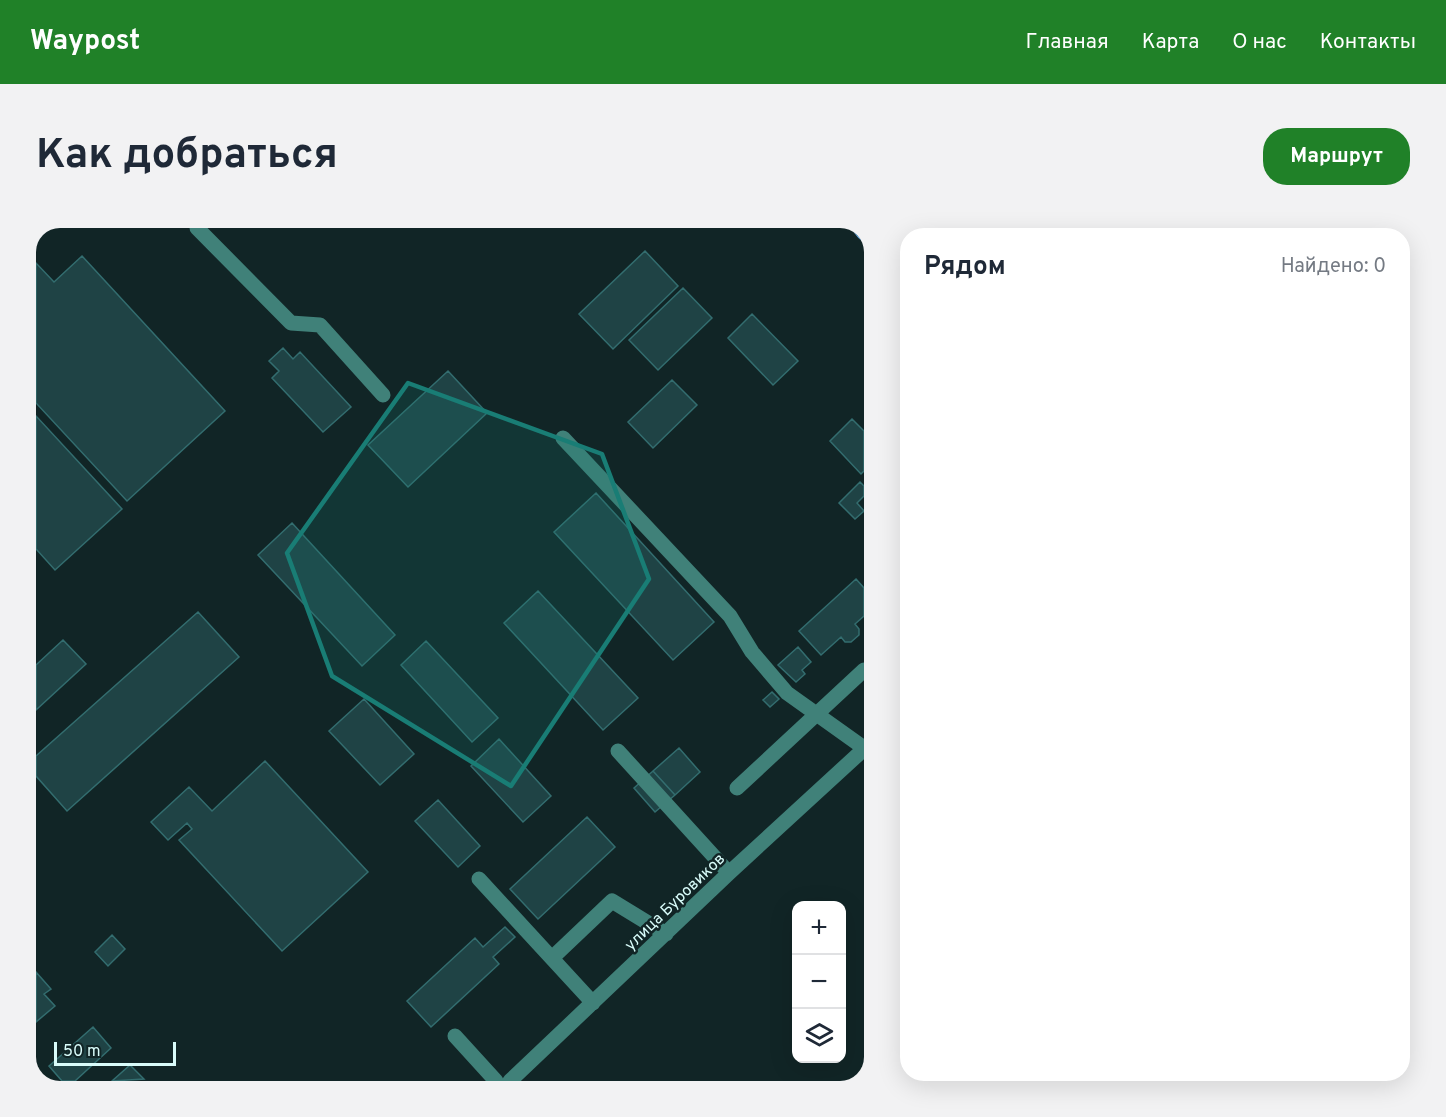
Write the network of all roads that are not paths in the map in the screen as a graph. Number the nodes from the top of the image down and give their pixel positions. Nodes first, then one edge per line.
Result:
1 (197, 228) edge
2 (383, 395) dead end
3 (563, 438) dead end
4 (864, 670) edge
5 (817, 714) junction
6 (864, 748) edge
7 (618, 751) dead end
8 (737, 788) dead end
9 (729, 873) junction
10 (479, 879) dead end
11 (666, 934) junction
12 (552, 958) junction
13 (593, 1003) junction
14 (455, 1036) dead end
15 (496, 1081) edge
16 (510, 1081) edge

1 - 2 street
3 - 5 street
4 - 5 street
5 - 6 street
5 - 8 street
6 - 9 street, улица Буровиков
7 - 9 street
9 - 11 street, улица Буровиков
10 - 12 street
11 - 12 street
11 - 13 street, улица Буровиков
12 - 13 street
13 - 16 street, улица Буровиков
14 - 15 street

